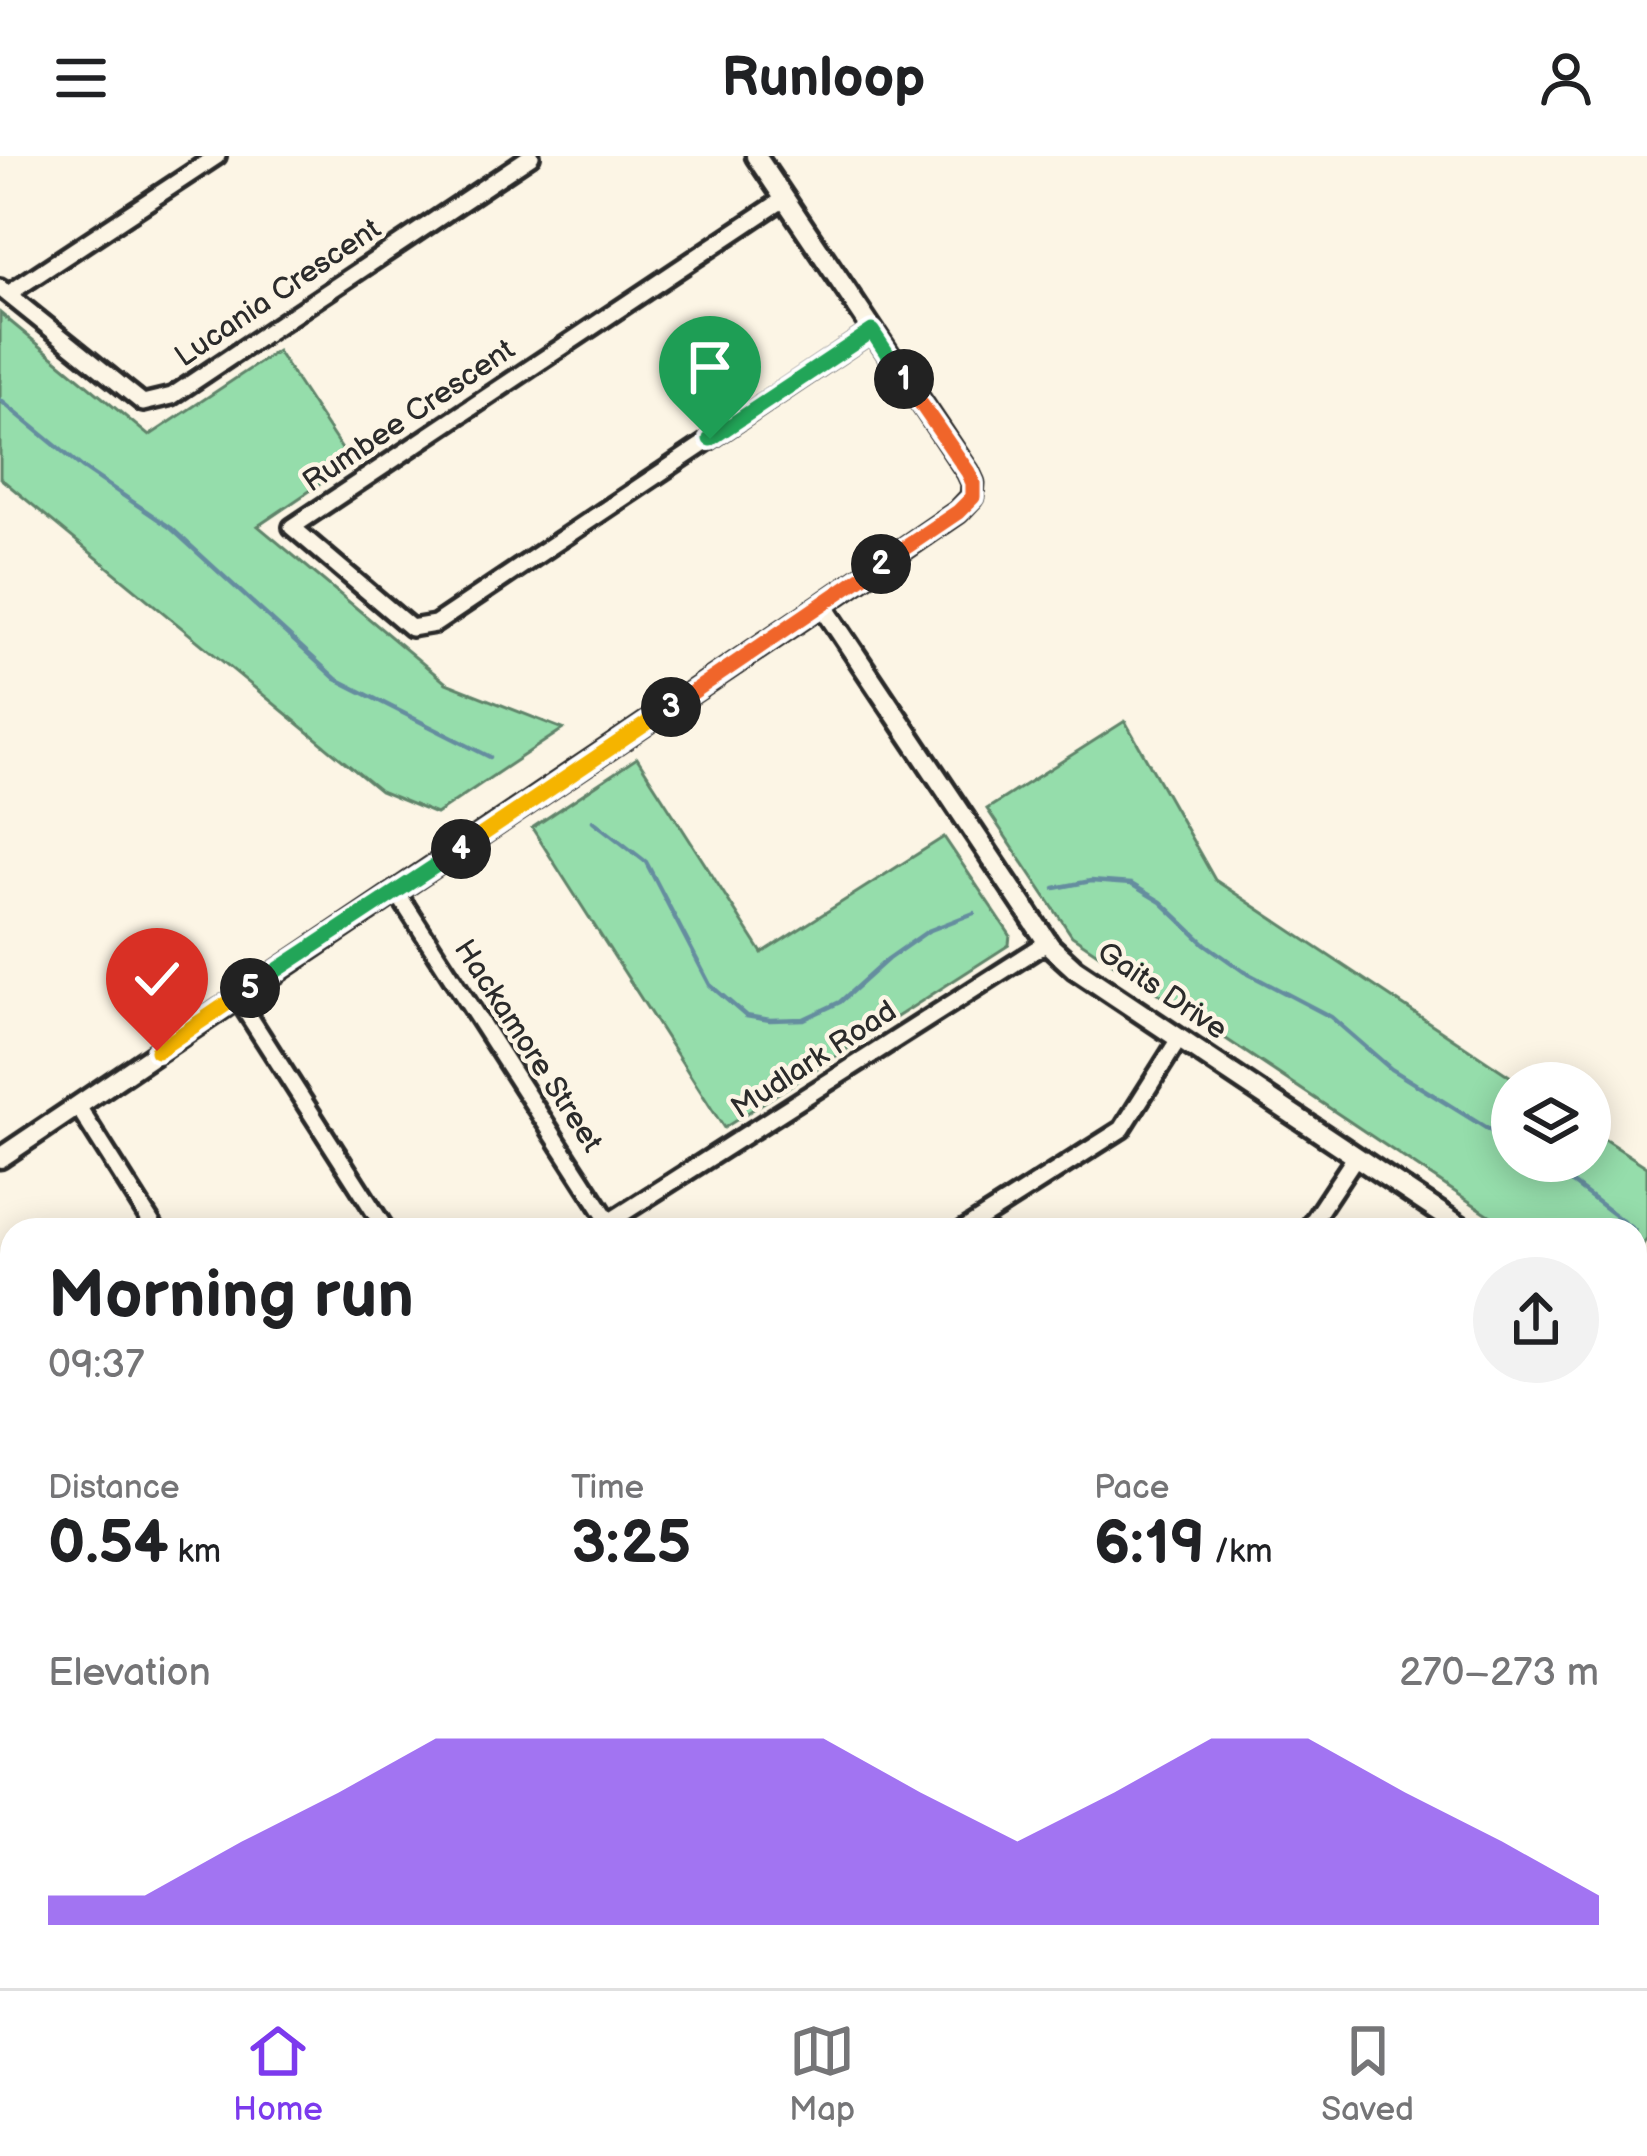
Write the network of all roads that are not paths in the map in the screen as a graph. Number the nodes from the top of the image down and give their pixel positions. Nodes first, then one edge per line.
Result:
1 (217, 156) edge
2 (531, 156) edge
3 (756, 156) edge
4 (784, 199) junction
5 (4, 291) edge
6 (872, 331) junction
7 (822, 605) junction
8 (396, 891) junction
9 (1048, 943) junction
10 (236, 997) junction
11 (1179, 1039) junction
12 (77, 1105) junction
13 (1356, 1156) junction
14 (0, 1158) edge
15 (148, 1218) edge
16 (378, 1218) edge
17 (607, 1218) edge
18 (624, 1218) edge
19 (982, 1218) edge
20 (1315, 1218) edge
21 (1448, 1218) edge

1 - 5 street
2 - 5 street, Lucania Crescent
3 - 4 street
4 - 6 street
4 - 6 street, Rumbee Crescent
6 - 7 street
7 - 8 street
7 - 9 street, Gaits Drive
8 - 10 street
8 - 17 street, Hackamore Street
9 - 11 street, Gaits Drive
9 - 18 street, Mudlark Road
10 - 12 street
10 - 16 street
11 - 13 street, Gaits Drive
11 - 19 street
12 - 14 street
12 - 15 street
13 - 20 street
13 - 21 street, Gaits Drive

